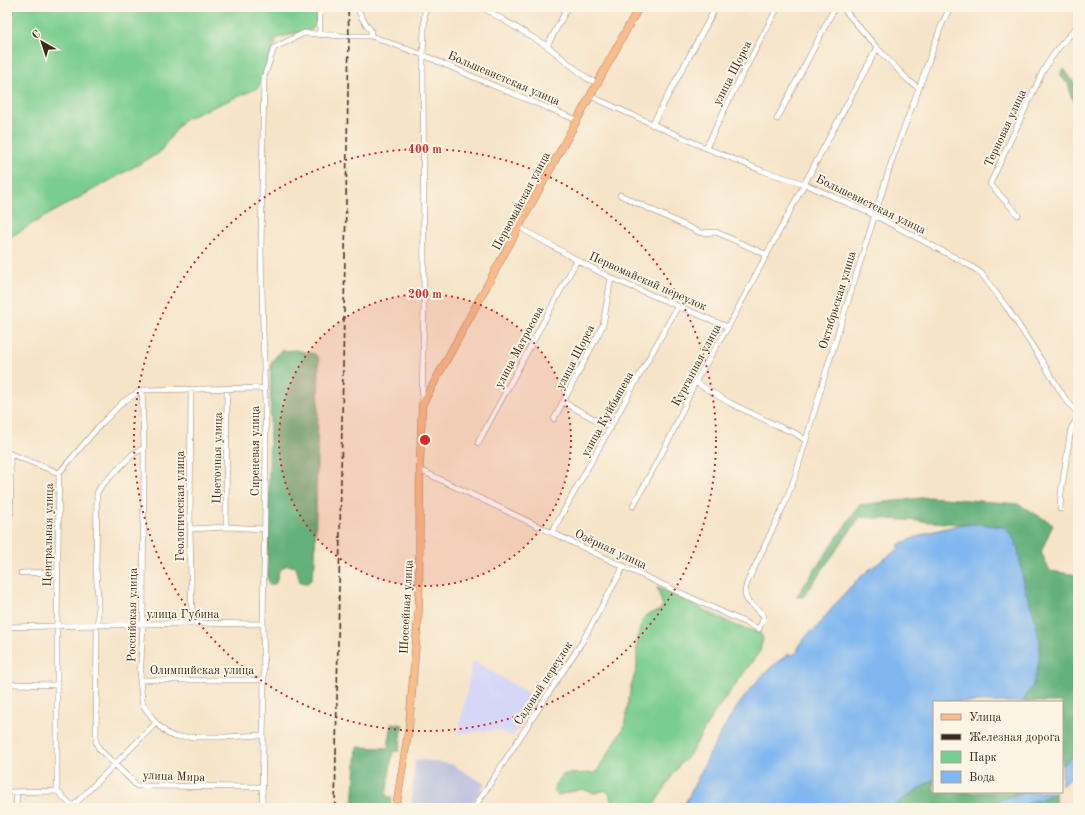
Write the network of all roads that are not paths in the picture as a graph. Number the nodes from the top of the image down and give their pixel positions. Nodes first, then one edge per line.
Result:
1 (319, 7) edge
2 (357, 7) edge
3 (426, 7) edge
4 (482, 7) edge
5 (568, 7) edge
6 (629, 7) edge
7 (716, 7) edge
8 (778, 7) edge
9 (835, 7) edge
10 (842, 7) edge
11 (950, 7) edge
12 (638, 9) edge
13 (1078, 26) edge
14 (319, 35) junction
15 (371, 36) junction
16 (547, 46) junction
17 (877, 48) junction
18 (423, 55) junction
19 (597, 83) junction
20 (919, 88) junction
21 (590, 96) junction
22 (777, 119) dead end
23 (577, 120) junction
24 (652, 125) junction
25 (706, 148) junction
26 (805, 184) junction
27 (620, 195) dead end
28 (874, 215) junction
29 (1018, 215) dead end
30 (519, 227) junction
31 (766, 255) junction
32 (577, 260) junction
33 (611, 278) junction
34 (678, 306) junction
35 (728, 327) junction
36 (695, 382) junction
37 (264, 388) junction
38 (191, 389) junction
39 (227, 389) junction
40 (142, 390) junction
41 (563, 402) junction
42 (422, 405) junction
43 (1078, 413) edge
44 (1078, 417) edge
45 (554, 419) dead end
46 (611, 428) junction
47 (805, 440) junction
48 (478, 443) dead end
49 (144, 448) junction
50 (8, 453) edge
51 (420, 470) junction
52 (59, 473) junction
53 (634, 506) dead end
54 (1060, 508) dead end
55 (11, 513) dead end
56 (226, 528) junction
57 (190, 529) junction
58 (264, 529) junction
59 (552, 532) junction
60 (624, 566) junction
61 (58, 572) junction
62 (21, 573) dead end
63 (746, 598) joint
64 (192, 623) junction
65 (142, 624) junction
66 (263, 624) junction
67 (57, 626) junction
68 (7, 627) edge
69 (98, 627) junction
70 (140, 680) junction
71 (264, 680) junction
72 (9, 684) dead end
73 (57, 685) junction
74 (156, 723) junction
75 (263, 735) junction
76 (116, 765) junction
77 (263, 787) junction
78 (57, 791) junction
79 (7, 792) edge
80 (17, 792) junction
81 (73, 807) edge
82 (16, 808) edge
83 (262, 808) edge
84 (396, 808) edge
85 (474, 808) edge

1 - 14 street
2 - 15 street
3 - 18 street
4 - 16 street
5 - 16 street
6 - 12 street
7 - 24 street
8 - 25 street, улица Щорса
9 - 22 street
10 - 17 street
11 - 20 street, Октябрьская улица
12 - 19 main road, Первомайская улица
13 - 29 street, Терновая улица
14 - 15 street, Сиреневая улица
14 - 37 street, Сиреневая улица
15 - 18 street, Большевистская улица
16 - 19 street
17 - 20 street
17 - 26 street, Курганная улица
18 - 23 street, Большевистская улица
18 - 42 street
19 - 21 main road, Первомайская улица
20 - 28 street, Октябрьская улица
21 - 23 main road, Первомайская улица
21 - 24 street, Большевистская улица
23 - 30 main road, Первомайская улица
24 - 25 street, Большевистская улица
25 - 26 street, Большевистская улица
26 - 28 street, Большевистская улица
26 - 31 street, Курганная улица
27 - 31 street
28 - 43 street, Большевистская улица
28 - 47 street, Октябрьская улица
30 - 32 street, Первомайский переулок
30 - 42 main road, Первомайская улица
31 - 35 street, Курганная улица
32 - 33 street, Первомайский переулок
32 - 48 street, улица Матросова
33 - 34 street, Первомайский переулок
33 - 41 street, улица Щорса
34 - 35 street, Первомайский переулок
34 - 46 street, улица Куйбышева
35 - 36 street, Курганная улица
36 - 47 street
36 - 53 street, Курганная улица
37 - 39 street
37 - 58 street, Сиреневая улица
38 - 39 street
38 - 40 street
38 - 57 street, Геологическая улица
39 - 56 street, Цветочная улица
40 - 49 street, Российская улица
40 - 52 street, Центральная улица
41 - 45 street, улица Щорса
41 - 46 street
42 - 51 main road, Шоссейная улица
44 - 54 street
46 - 59 street, улица Куйбышева
47 - 63 street, Октябрьская улица
49 - 65 street, Российская улица
49 - 69 street, улица Мира
50 - 52 street
50 - 55 street
51 - 59 street, Озёрная улица
51 - 84 main road, Шоссейная улица
52 - 61 street, Центральная улица
56 - 57 street
56 - 58 street
57 - 64 street, Геологическая улица
58 - 66 street, Сиреневая улица
59 - 60 street, Озёрная улица
60 - 63 street, Озёрная улица
60 - 85 street, Садовый переулок
61 - 62 street
61 - 67 street, Центральная улица
64 - 65 street, улица Губина
64 - 66 street, улица Губина
65 - 69 street, улица Губина
65 - 70 street, Российская улица
66 - 71 street, Сиреневая улица
67 - 68 street, улица Губина
67 - 69 street, улица Губина
67 - 73 street, Центральная улица
69 - 76 street, улица Мира
70 - 71 street, Олимпийская улица
70 - 74 street, Российская улица
71 - 75 street, Сиреневая улица
72 - 73 street
73 - 78 street, Центральная улица
74 - 75 street, Российская улица
74 - 76 street
75 - 77 street, Сиреневая улица
76 - 77 street, улица Мира
76 - 81 street
77 - 83 street, Сиреневая улица
78 - 80 street
78 - 81 street
79 - 80 street
80 - 82 street

